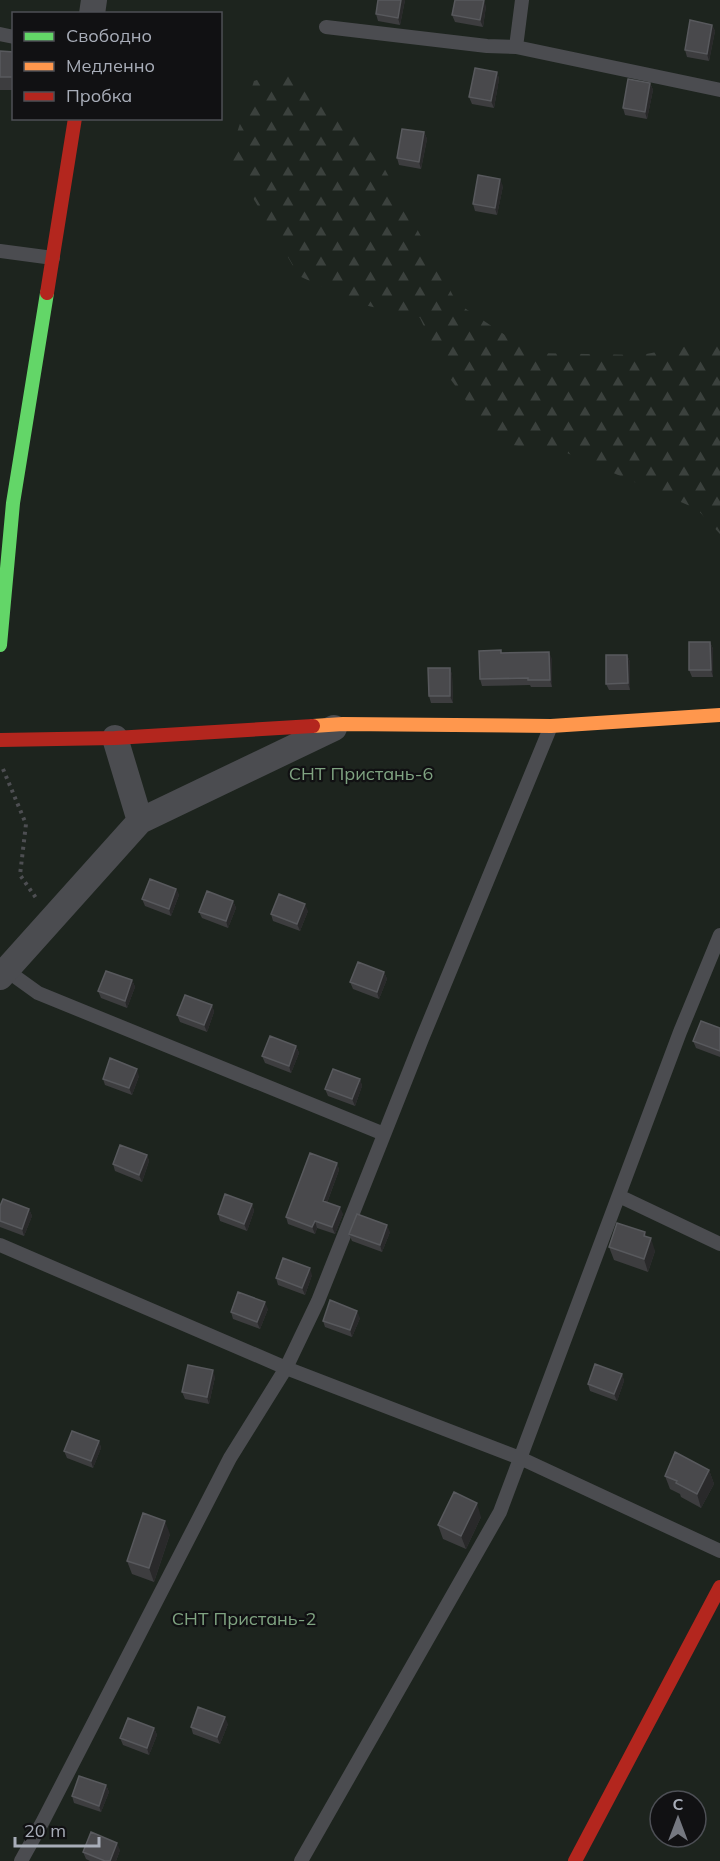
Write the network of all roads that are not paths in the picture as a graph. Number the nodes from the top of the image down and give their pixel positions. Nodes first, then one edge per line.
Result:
1 (522, 0) edge
2 (326, 27) dead end
3 (516, 47) junction
4 (720, 90) edge
5 (75, 120) edge
6 (0, 251) edge
7 (53, 258) junction
8 (6, 503) edge
9 (0, 645) edge
10 (720, 715) edge
11 (343, 724) junction
12 (551, 726) junction
13 (115, 738) junction
14 (0, 740) edge
15 (140, 821) junction
16 (720, 935) edge
17 (3, 973) edge
18 (384, 1134) junction
19 (619, 1196) junction
20 (720, 1244) edge
21 (0, 1245) edge
22 (286, 1368) junction
23 (520, 1458) junction
24 (720, 1551) edge
25 (720, 1587) edge
26 (21, 1861) edge
27 (302, 1861) edge
28 (575, 1861) edge

1 - 3 lane
2 - 3 lane
3 - 4 lane
5 - 7 street
6 - 7 lane
7 - 8 street
8 - 9 street
10 - 12 street
11 - 12 street
11 - 13 street
11 - 15 street
12 - 18 lane
13 - 14 street
13 - 15 street
15 - 17 street
16 - 19 lane
17 - 18 lane
18 - 22 lane
19 - 20 lane
19 - 23 lane
21 - 22 lane
22 - 23 lane
22 - 26 lane
23 - 24 lane
23 - 27 lane
25 - 28 street

